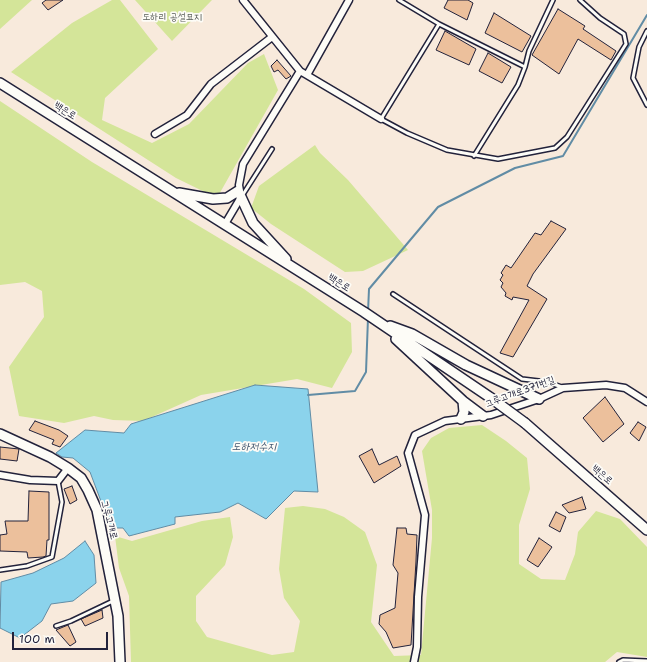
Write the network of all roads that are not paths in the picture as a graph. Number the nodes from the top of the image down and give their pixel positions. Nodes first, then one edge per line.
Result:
1 (243, 0) edge
2 (349, 0) edge
3 (400, 0) edge
4 (553, 0) edge
5 (580, 0) edge
6 (439, 24) junction
7 (647, 31) edge
8 (272, 37) junction
9 (525, 67) junction
10 (300, 71) junction
11 (307, 75) junction
12 (0, 83) edge
13 (647, 105) edge
14 (381, 119) junction
15 (155, 134) dead end
16 (272, 149) dead end
17 (474, 156) junction
18 (174, 192) junction
19 (240, 194) junction
20 (225, 224) junction
21 (294, 268) junction
22 (393, 294) dead end
23 (375, 320) junction
24 (563, 388) junction
25 (539, 399) junction
26 (463, 401) junction
27 (647, 402) edge
28 (483, 416) junction
29 (461, 419) junction
30 (0, 434) edge
31 (68, 468) junction
32 (0, 475) edge
33 (58, 481) junction
34 (647, 530) edge
35 (0, 570) edge
36 (115, 600) junction
37 (56, 626) dead end
38 (647, 661) edge
39 (120, 662) edge
40 (414, 662) edge
41 (619, 662) edge

1 - 8 street
2 - 11 street
3 - 6 lane
4 - 9 lane
5 - 17 lane
6 - 9 lane
6 - 14 lane
7 - 13 lane
8 - 10 street
8 - 15 street
9 - 17 lane
10 - 11 street
10 - 19 street
11 - 14 street
12 - 18 main road, 백은로
14 - 17 lane
16 - 19 lane
18 - 19 main road
18 - 20 main road, 백은로
19 - 20 street
19 - 21 main road
20 - 21 main road, 백은로
21 - 23 main road, 백은로
22 - 24 lane
23 - 25 main road
23 - 26 main road
23 - 34 main road, 백은로, bridge
24 - 25 street, 그루고개로371번길
24 - 27 street, 그루고개로371번길
25 - 28 street, 그루고개로371번길
26 - 28 main road
26 - 29 main road
28 - 29 street, 그루고개로371번길
29 - 40 street, 그루고개로371번길
30 - 31 main road, 그루고개로
31 - 33 street
31 - 36 main road, 그루고개로
32 - 33 street
33 - 35 lane
36 - 37 lane
36 - 39 main road, 그루고개로
38 - 41 lane

